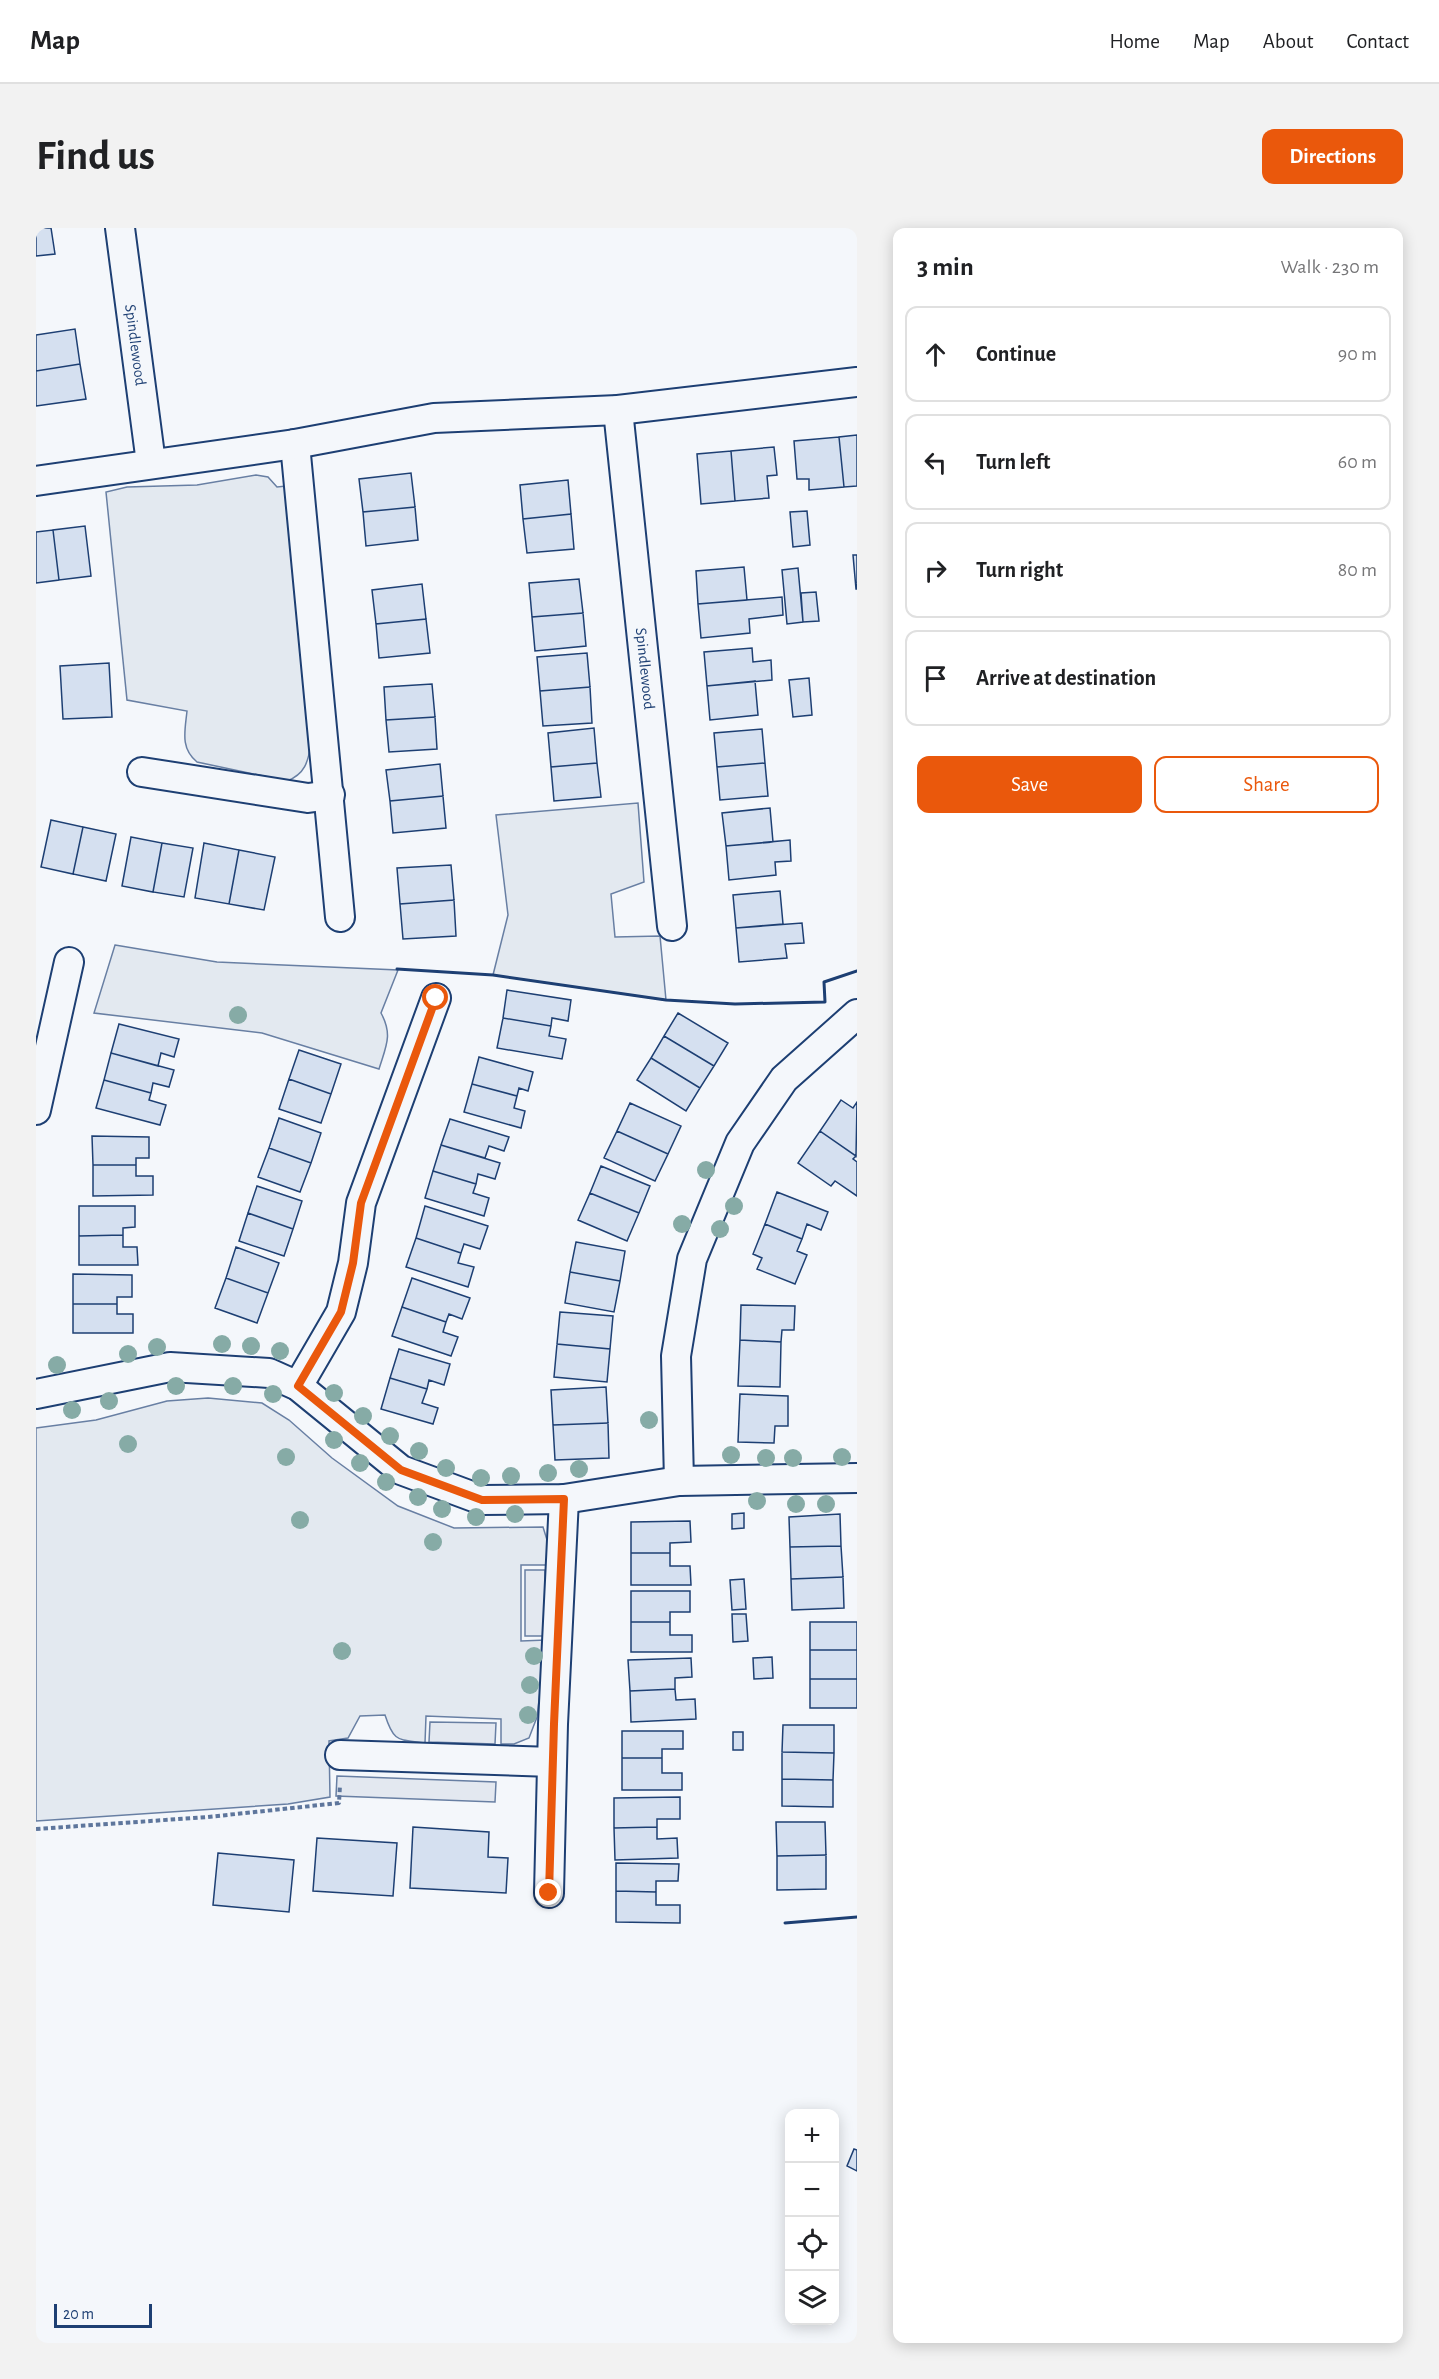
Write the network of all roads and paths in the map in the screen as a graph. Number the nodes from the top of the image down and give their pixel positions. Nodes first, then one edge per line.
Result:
1 (120, 228) edge
2 (857, 382) edge
3 (618, 410) junction
4 (296, 444) junction
5 (151, 463) junction
6 (36, 481) edge
7 (142, 772) dead end
8 (330, 795) junction
9 (340, 917) dead end
10 (672, 926) dead end
11 (69, 962) dead end
12 (436, 998) dead end
13 (857, 1014) edge
14 (38, 1097) edge
15 (298, 1386) junction
16 (36, 1394) edge
17 (857, 1478) edge
18 (679, 1481) junction
19 (564, 1499) junction
20 (340, 1755) joint
21 (552, 1762) junction
22 (36, 1829) edge
23 (549, 1893) dead end

1 - 5 street, Spindlewood
2 - 3 street
3 - 4 street
3 - 10 street, Spindlewood
4 - 5 street
4 - 8 street
5 - 6 street
7 - 8 street
8 - 9 street
11 - 14 street
12 - 15 street
13 - 18 street
15 - 16 street
15 - 19 street
17 - 18 street
18 - 19 street
19 - 21 street
20 - 21 street
20 - 22 path
21 - 23 street

